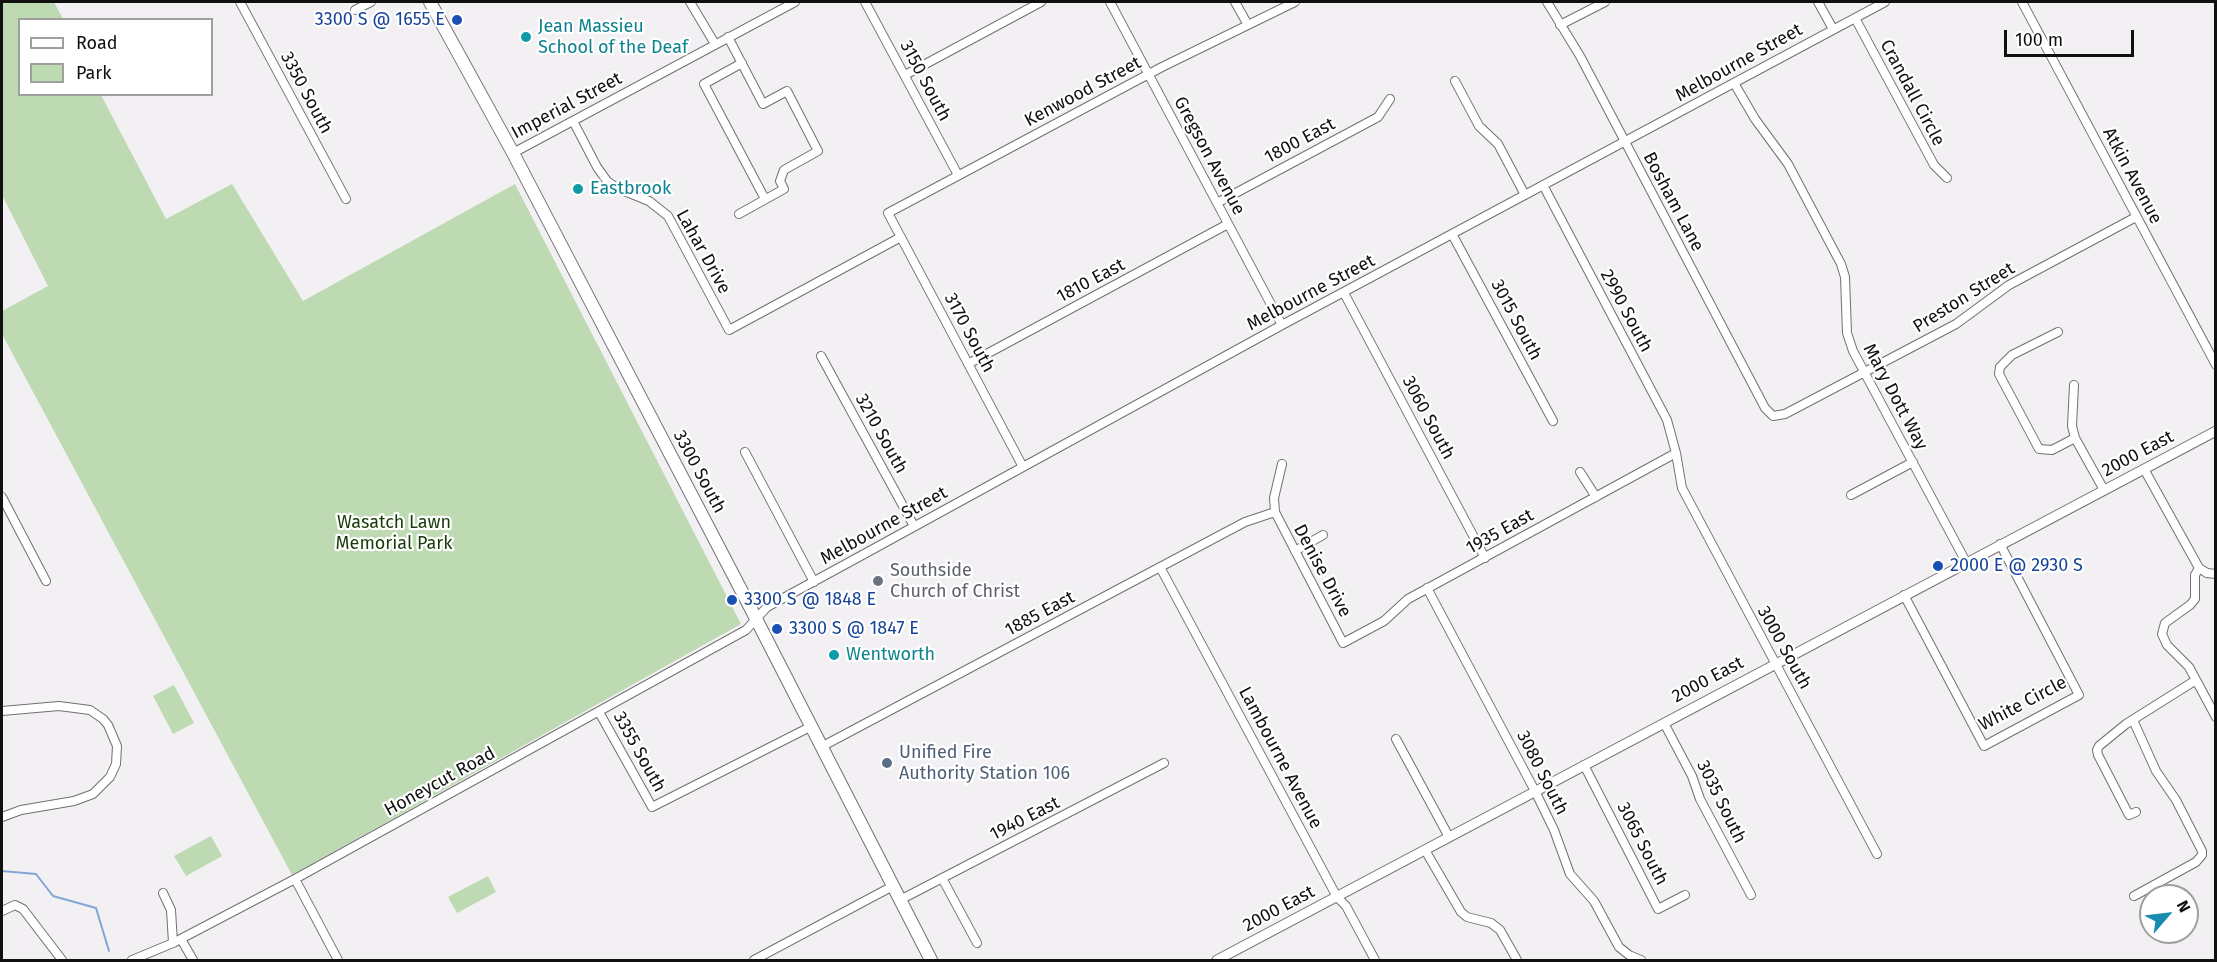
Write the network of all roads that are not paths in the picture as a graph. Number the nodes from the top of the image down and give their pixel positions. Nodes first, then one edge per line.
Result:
1 (240, 2) edge
2 (371, 2) edge
3 (430, 2) edge
4 (690, 2) edge
5 (795, 2) edge
6 (865, 2) edge
7 (1041, 2) edge
8 (1110, 2) edge
9 (1235, 2) edge
10 (1295, 2) edge
11 (1547, 2) edge
12 (1605, 2) edge
13 (1818, 2) edge
14 (1885, 2) edge
15 (2022, 2) edge
16 (355, 10) dead end
17 (1855, 18) junction
18 (1248, 25) junction
19 (1560, 25) junction
20 (1833, 29) junction
21 (728, 37) junction
22 (715, 44) junction
23 (742, 63) junction
24 (905, 75) junction
25 (1149, 75) junction
26 (1455, 81) dead end
27 (1734, 83) junction
28 (1390, 99) dead end
29 (573, 121) junction
30 (1625, 142) junction
31 (513, 153) junction
32 (958, 175) junction
33 (1947, 178) dead end
34 (1543, 185) junction
35 (1526, 195) junction
36 (346, 199) dead end
37 (765, 199) junction
38 (1217, 203) junction
39 (888, 213) joint
40 (740, 214) dead end
41 (2136, 216) junction
42 (1228, 224) junction
43 (1452, 234) junction
44 (901, 237) junction
45 (1344, 293) junction
46 (1282, 325) junction
47 (2058, 333) dead end
48 (821, 356) dead end
49 (968, 364) junction
50 (2216, 365) edge
51 (1864, 372) junction
52 (2074, 385) dead end
53 (1773, 416) joint
54 (1552, 421) dead end
55 (2216, 431) edge
56 (2075, 438) junction
57 (745, 452) dead end
58 (1676, 453) junction
59 (1913, 462) junction
60 (1282, 464) dead end
61 (1023, 467) junction
62 (2144, 469) junction
63 (1580, 472) dead end
64 (2104, 490) junction
65 (1851, 495) dead end
66 (1596, 496) junction
67 (2, 497) edge
68 (1275, 512) junction
69 (914, 526) junction
70 (1323, 535) dead end
71 (2000, 544) junction
72 (1295, 550) junction
73 (1485, 558) junction
74 (1966, 562) junction
75 (1160, 567) junction
76 (2199, 568) junction
77 (2216, 574) edge
78 (46, 581) dead end
79 (813, 582) junction
80 (1427, 588) junction
81 (1904, 595) junction
82 (756, 619) junction
83 (1343, 643) joint
84 (1774, 664) junction
85 (2196, 680) junction
86 (2, 711) edge
87 (599, 712) junction
88 (2216, 717) edge
89 (2133, 720) junction
90 (1664, 723) junction
91 (810, 727) junction
92 (1396, 739) dead end
93 (821, 747) junction
94 (1164, 764) dead end
95 (1584, 765) junction
96 (1535, 791) junction
97 (2136, 812) dead end
98 (2, 817) edge
99 (1449, 837) junction
100 (1425, 849) junction
101 (1877, 855) dead end
102 (942, 878) junction
103 (295, 879) junction
104 (893, 886) junction
105 (162, 893) dead end
106 (1751, 895) dead end
107 (1685, 896) dead end
108 (2134, 896) dead end
109 (1337, 897) junction
110 (900, 900) junction
111 (2, 911) edge
112 (181, 939) junction
113 (173, 943) junction
114 (977, 943) dead end
115 (62, 960) edge
116 (132, 960) edge
117 (193, 960) edge
118 (338, 960) edge
119 (754, 960) edge
120 (931, 960) edge
121 (1217, 960) edge
122 (1375, 960) edge
123 (1517, 960) edge
124 (1641, 960) edge

1 - 36 street, 3350 South
2 - 16 street
3 - 31 main road, 3300 South
4 - 22 street
5 - 21 street, Imperial Street
6 - 24 street, 3150 South
7 - 24 street
8 - 25 street, Gregson Avenue
9 - 18 street
10 - 18 street, Kenwood Street
11 - 19 street, Bosham Lane
12 - 19 street
13 - 20 street
14 - 17 street, Melbourne Street
15 - 41 street, Atkin Avenue
17 - 20 street, Melbourne Street
17 - 33 street, Crandall Circle
18 - 25 street, Kenwood Street
19 - 30 street, Bosham Lane
20 - 27 street, Melbourne Street
21 - 22 street, Imperial Street
21 - 23 street
22 - 29 street, Imperial Street
23 - 37 street
23 - 37 street
24 - 32 street, 3150 South
25 - 32 street, Kenwood Street
25 - 38 street, Gregson Avenue
26 - 35 street
27 - 30 street, Melbourne Street
27 - 51 street, Mary Dott Way
28 - 38 street, 1800 East
29 - 31 street, Imperial Street
29 - 44 street, Lahar Drive
30 - 34 street, Melbourne Street
30 - 53 street, Bosham Lane
31 - 82 main road, 3300 South
32 - 39 street, Kenwood Street
34 - 35 street, Melbourne Street
34 - 58 street, 2990 South
35 - 43 street, Melbourne Street
37 - 40 street
38 - 42 street, Gregson Avenue
39 - 44 street, 3170 South
41 - 50 street, Atkin Avenue
41 - 51 street, Preston Street
42 - 46 street, Gregson Avenue
42 - 49 street, 1810 East
43 - 45 street, Melbourne Street
43 - 54 street, 3015 South
44 - 49 street, 3170 South
45 - 46 street, Melbourne Street
45 - 73 street, 3060 South
46 - 61 street, Melbourne Street
47 - 56 street
48 - 69 street, 3210 South
49 - 61 street, 3170 South
51 - 53 street, Preston Street
51 - 59 street, Mary Dott Way
52 - 56 street
55 - 62 street, 2000 East
56 - 64 street
57 - 79 street
58 - 66 street, 1935 East
58 - 84 street, 3000 South
59 - 65 street
59 - 74 street, Mary Dott Way
60 - 68 street
61 - 69 street, Melbourne Street
62 - 64 street, 2000 East
62 - 76 street
63 - 66 street
64 - 71 street, 2000 East
66 - 73 street, 1935 East
67 - 78 street
68 - 72 street, Denise Drive
68 - 75 street, 1885 East
69 - 79 street, Melbourne Street
70 - 72 street
71 - 74 street, 2000 East
71 - 81 street, White Circle
72 - 83 street, Denise Drive
73 - 80 street, 1935 East
74 - 81 street, 2000 East
75 - 93 street, 1885 East
75 - 109 street, Lambourne Avenue
76 - 77 street
76 - 85 street
79 - 82 street, Melbourne Street
80 - 83 street, 1935 East
80 - 96 street, 3080 South
81 - 84 street, 2000 East
82 - 87 street, Honeycut Road
82 - 91 main road, 3300 South
84 - 90 street, 2000 East
84 - 101 street, 3000 South
85 - 88 street
85 - 89 street
86 - 98 street
87 - 91 street, 3355 South
87 - 103 street, Honeycut Road
89 - 97 street
89 - 108 street
90 - 95 street, 2000 East
90 - 106 street, 3035 South
91 - 93 main road, 3300 South
92 - 99 street
93 - 104 main road, 3300 South
94 - 102 street, 1940 East
95 - 96 street, 2000 East
95 - 107 street, 3065 South
96 - 99 street, 2000 East
96 - 124 street, 3080 South
99 - 100 street, 2000 East
100 - 109 street, 2000 East
100 - 123 street
102 - 110 street, 1940 East
102 - 114 street
103 - 112 street, Honeycut Road
103 - 118 street
104 - 110 main road, 3300 South
104 - 119 street
105 - 113 street
109 - 121 street, 2000 East
109 - 122 street, Lambourne Avenue
110 - 120 main road, 3300 South
111 - 115 street
112 - 113 street, Honeycut Road
112 - 117 street
113 - 116 street, Honeycut Road

